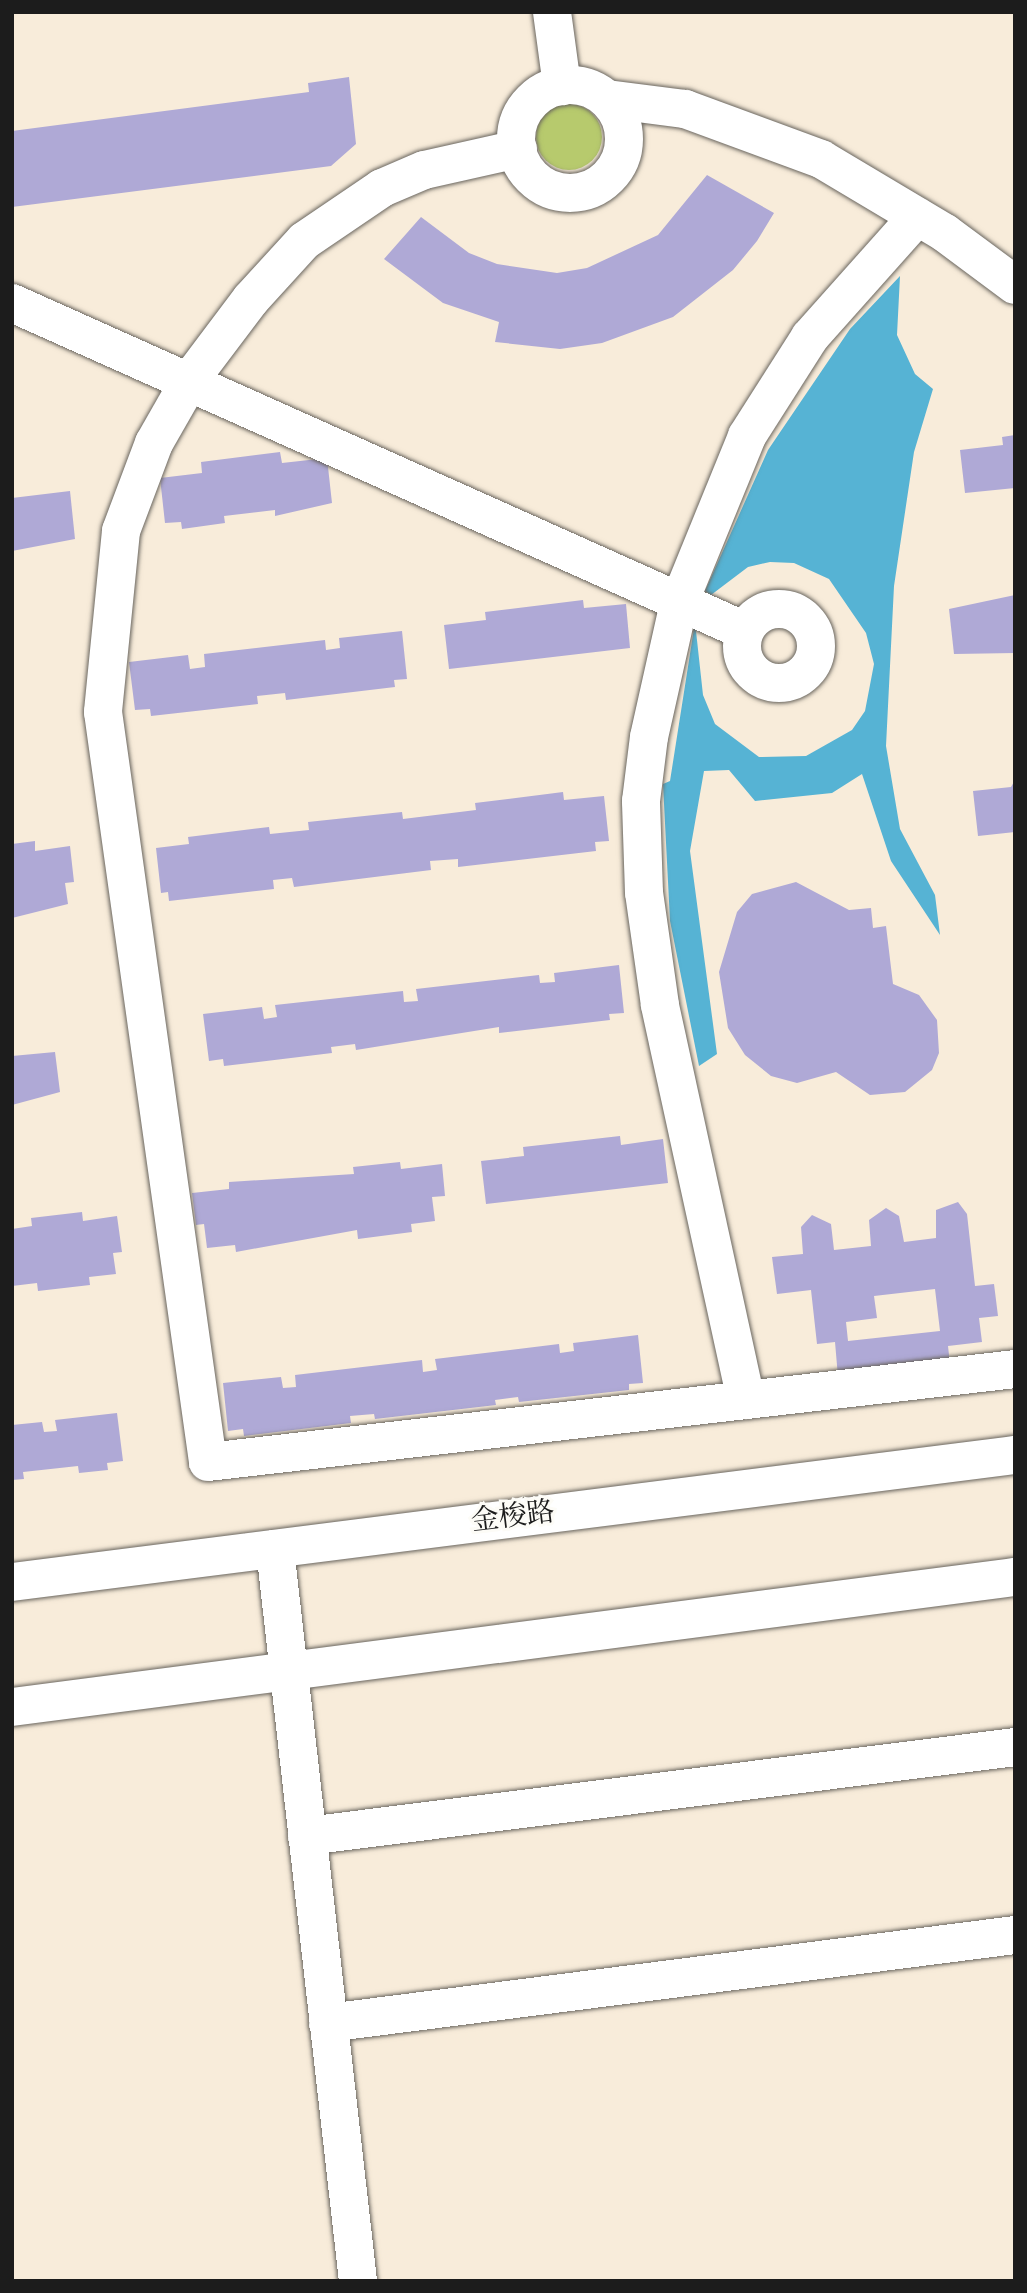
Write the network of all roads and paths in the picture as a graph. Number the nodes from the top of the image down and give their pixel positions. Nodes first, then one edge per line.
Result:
1 (552, 12) edge
2 (562, 86) junction
3 (607, 99) junction
4 (518, 149) junction
5 (917, 217) junction
6 (1013, 282) edge
7 (12, 303) edge
8 (190, 380) junction
9 (679, 603) junction
10 (745, 631) dead end
11 (1015, 1369) edge
12 (746, 1400) junction
13 (1015, 1455) edge
14 (275, 1549) junction
15 (12, 1582) edge
16 (1013, 1586) edge
17 (288, 1669) junction
18 (12, 1707) edge
19 (1015, 1747) edge
20 (307, 1836) junction
21 (1015, 1936) edge
22 (328, 2023) junction
23 (358, 2281) edge

1 - 2 street
2 - 3 street
2 - 4 street
3 - 4 street
3 - 5 street
4 - 8 street
5 - 6 street
5 - 9 street
7 - 8 street
8 - 9 street
8 - 12 street
9 - 10 street
9 - 12 street
11 - 12 street
13 - 14 street, 金梭路
14 - 15 street, 金梭路
14 - 17 street
16 - 17 street
17 - 18 street
17 - 20 street
19 - 20 street
20 - 22 street
21 - 22 street
22 - 23 street

